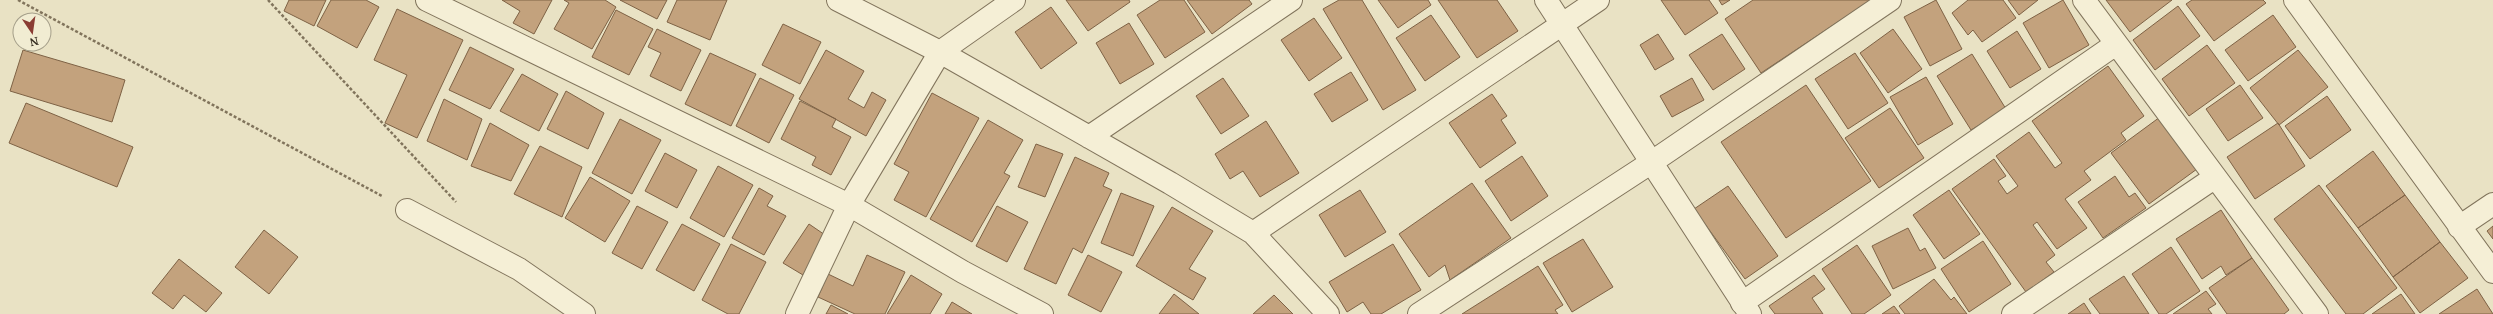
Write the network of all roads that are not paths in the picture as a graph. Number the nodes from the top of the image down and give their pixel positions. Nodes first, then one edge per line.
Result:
1 (427, 0) edge
2 (838, 0) edge
3 (1014, 0) edge
4 (1291, 0) edge
5 (1546, 0) edge
6 (1598, 0) edge
7 (1890, 0) edge
8 (2084, 0) edge
9 (2295, 0) edge
10 (1562, 24) junction
11 (2116, 44) junction
12 (940, 52) junction
13 (1089, 136) junction
14 (1652, 162) junction
15 (2214, 178) junction
16 (2493, 204) edge
17 (849, 205) junction
18 (407, 210) road end
19 (2459, 227) junction
20 (1253, 234) junction
21 (2493, 272) edge
22 (1746, 308) edge
23 (2313, 312) edge
24 (584, 314) edge
25 (797, 314) edge
26 (1042, 314) edge
27 (1328, 314) edge
28 (1419, 314) edge
29 (2013, 314) edge

1 - 17 street
2 - 12 street
3 - 12 street
4 - 13 street
5 - 10 street
6 - 10 street
7 - 14 street
8 - 11 street
9 - 19 street
10 - 14 street
10 - 20 street
11 - 15 street
11 - 22 street
12 - 13 street
12 - 17 street
13 - 20 street
14 - 22 street
14 - 28 street
15 - 23 street
15 - 29 street
16 - 19 street
17 - 25 street
17 - 26 street
18 - 24 street
19 - 21 street
20 - 27 street

